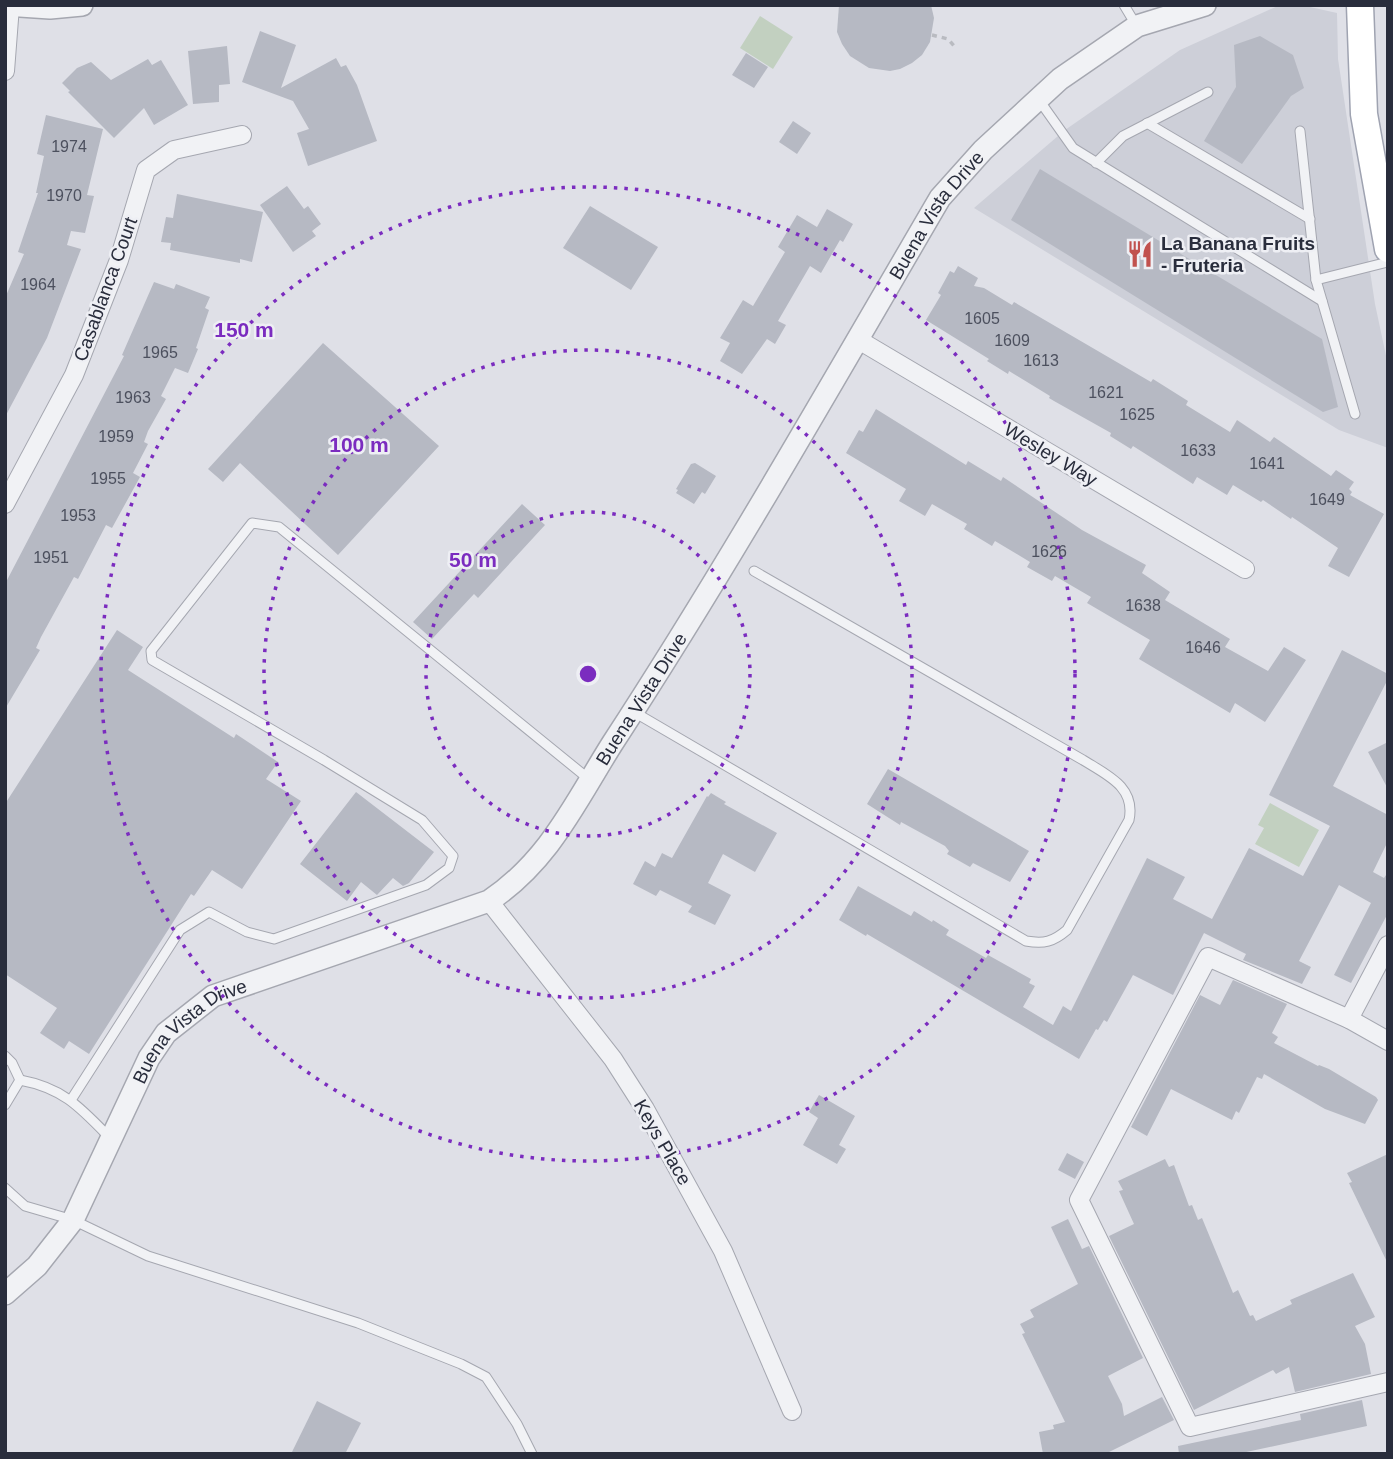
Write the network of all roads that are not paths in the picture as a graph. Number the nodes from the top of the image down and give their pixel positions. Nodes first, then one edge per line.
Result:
1 (5, 5) edge
2 (82, 5) edge
3 (1125, 5) edge
4 (1205, 5) edge
5 (1360, 5) edge
6 (10, 6) edge
7 (1137, 26) junction
8 (5, 71) edge
9 (1208, 92) dead end
10 (1038, 99) junction
11 (1147, 123) junction
12 (1300, 131) dead end
13 (242, 135) dead end
14 (1096, 163) junction
15 (1310, 219) junction
16 (1388, 249) edge
17 (1388, 262) edge
18 (1316, 280) junction
19 (1322, 301) junction
20 (857, 339) junction
21 (1354, 414) dead end
22 (6, 499) edge
23 (1245, 569) dead end
24 (754, 571) dead end
25 (634, 712) junction
26 (590, 780) junction
27 (489, 901) junction
28 (1388, 945) edge
29 (1349, 1019) junction
30 (1388, 1041) edge
31 (5, 1056) edge
32 (20, 1080) junction
33 (71, 1100) junction
34 (5, 1105) edge
35 (111, 1139) junction
36 (5, 1188) edge
37 (73, 1220) junction
38 (5, 1294) edge
39 (1388, 1382) edge
40 (792, 1411) dead end
41 (532, 1454) edge

1 - 6 street
2 - 6 street
3 - 7 lane
4 - 7 street, Buena Vista Drive
5 - 16 main road
6 - 8 street
7 - 10 street, Buena Vista Drive
9 - 11 lane
10 - 14 lane
10 - 20 street, Buena Vista Drive
11 - 14 lane
11 - 15 lane
12 - 15 lane
13 - 22 street, Casablanca Court
14 - 19 lane
15 - 18 lane
17 - 18 lane
18 - 19 lane
19 - 21 lane
20 - 23 street, Wesley Way
20 - 25 street, Buena Vista Drive
24 - 25 lane
25 - 26 street, Buena Vista Drive
26 - 27 street, Buena Vista Drive
26 - 33 lane
27 - 35 street, Buena Vista Drive
27 - 40 street, Keys Place
28 - 29 street
29 - 30 street
29 - 39 street
31 - 32 lane
32 - 33 lane
32 - 34 lane
33 - 35 lane
35 - 37 street, Buena Vista Drive
36 - 37 lane
37 - 38 street, Buena Vista Drive
37 - 41 lane

